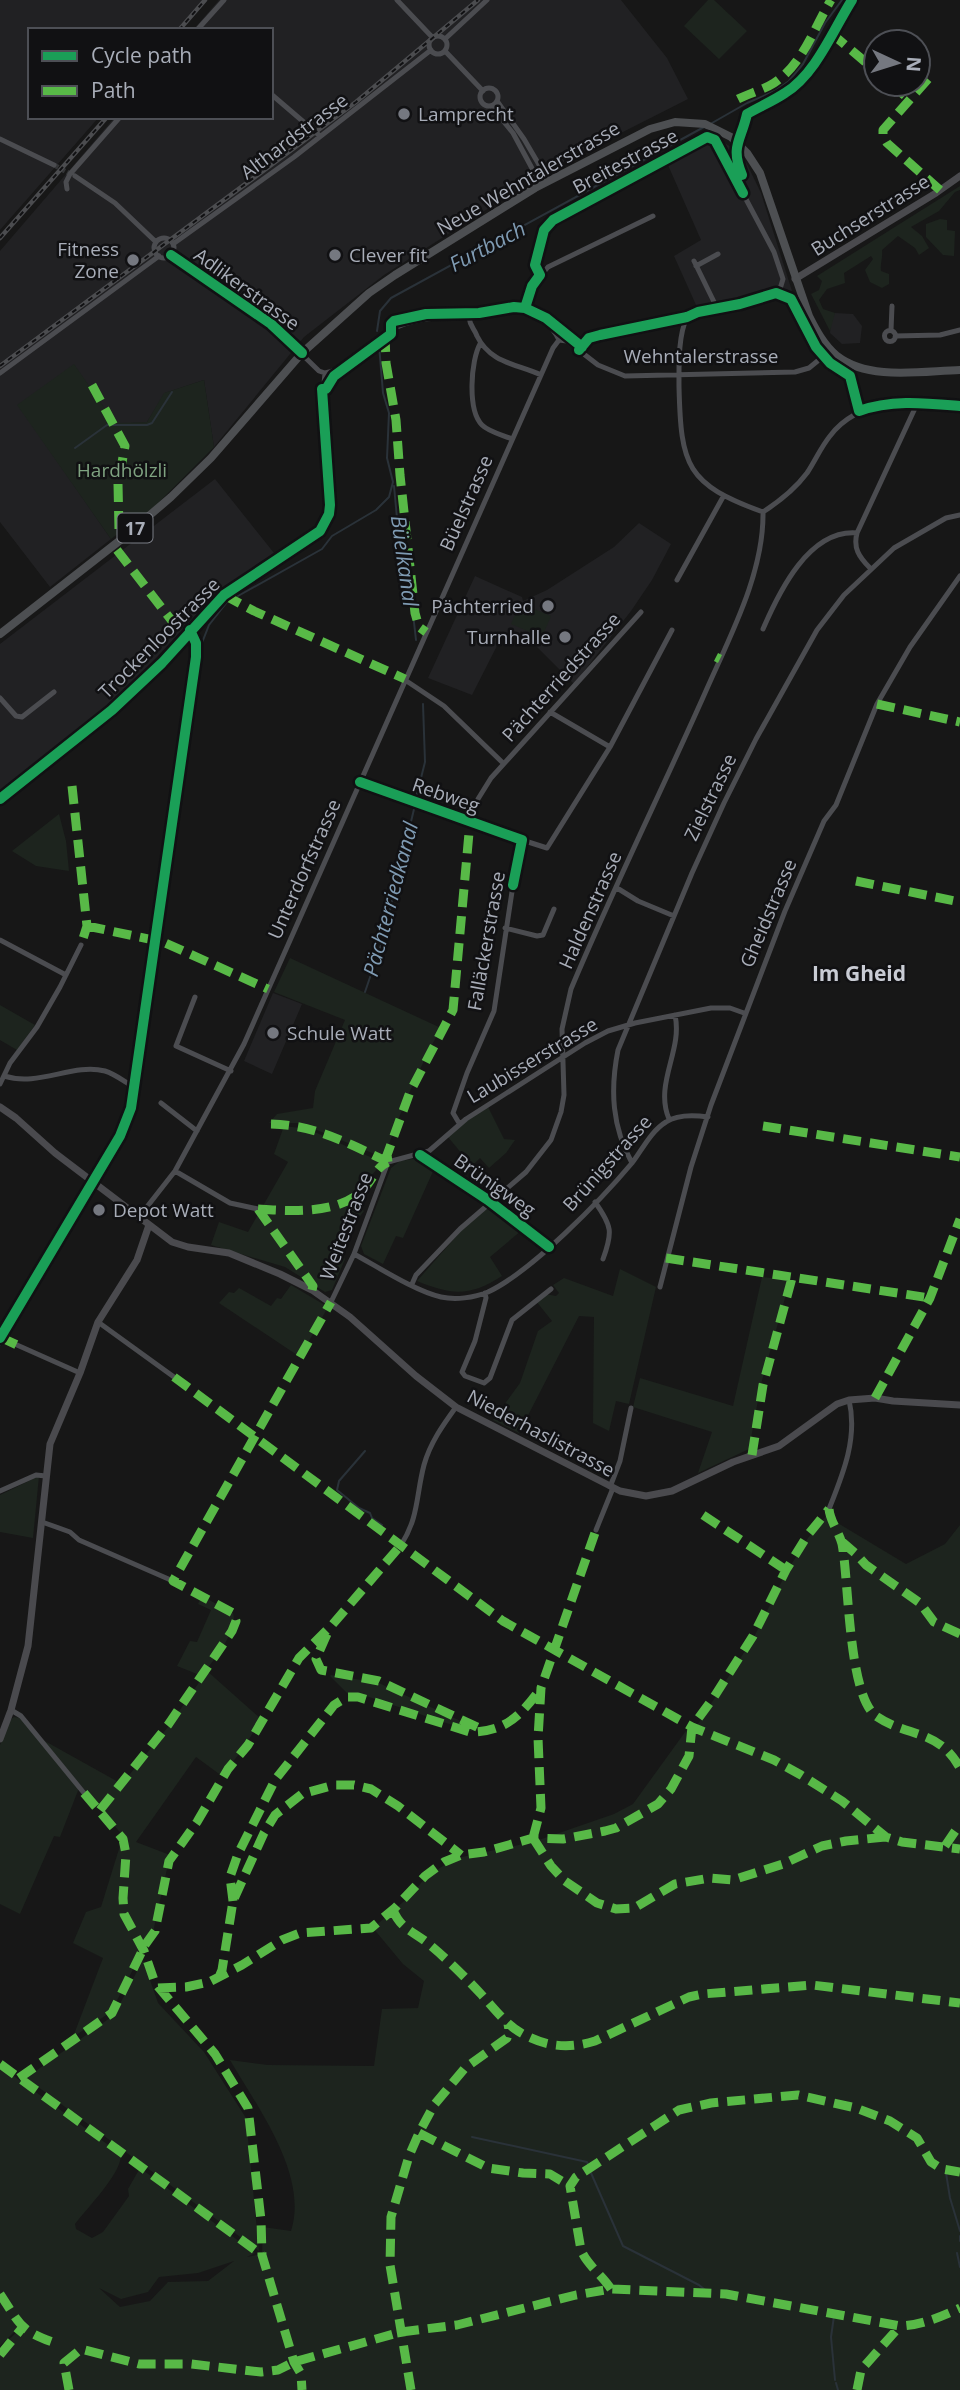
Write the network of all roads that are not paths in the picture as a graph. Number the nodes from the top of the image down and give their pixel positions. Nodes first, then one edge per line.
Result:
1 (224, 0) edge
2 (397, 0) edge
3 (487, 0) edge
4 (199, 28) edge
5 (433, 38) junction
6 (445, 39) junction
7 (431, 50) junction
8 (444, 51) junction
9 (483, 91) junction
10 (273, 96) edge
11 (497, 101) junction
12 (491, 106) junction
13 (118, 119) edge
14 (320, 136) junction
15 (0, 139) edge
16 (54, 165) tunnel mouth
17 (75, 176) tunnel mouth
18 (960, 177) edge
19 (545, 183) junction
20 (67, 190) dead end
21 (653, 216) dead end
22 (156, 242) junction
23 (173, 244) junction
24 (718, 254) dead end
25 (171, 255) junction
26 (159, 256) junction
27 (540, 275) junction
28 (795, 279) junction
29 (892, 306) dead end
30 (717, 308) junction
31 (524, 312) junction
32 (469, 317) junction
33 (891, 330) junction
34 (960, 330) edge
35 (895, 337) junction
36 (559, 340) junction
37 (480, 344) junction
38 (831, 350) junction
39 (302, 353) junction
40 (960, 370) edge
41 (0, 373) edge
42 (325, 373) junction
43 (679, 374) junction
44 (541, 375) junction
45 (917, 404) junction
46 (960, 406) edge
47 (512, 439) junction
48 (723, 497) junction
49 (763, 512) junction
50 (960, 515) edge
51 (857, 533) junction
52 (870, 568) junction
53 (960, 576) edge
54 (677, 580) dead end
55 (641, 612) dead end
56 (763, 629) dead end
57 (672, 630) dead end
58 (0, 634) edge
59 (405, 680) junction
60 (54, 692) dead end
61 (0, 698) edge
62 (550, 712) junction
63 (610, 747) junction
64 (503, 763) junction
65 (0, 799) edge
66 (470, 822) dead end
67 (522, 840) dead end
68 (513, 885) dead end
69 (617, 888) junction
70 (554, 909) dead end
71 (674, 915) junction
72 (505, 928) junction
73 (0, 940) edge
74 (81, 945) dead end
75 (66, 975) junction
76 (194, 997) dead end
77 (744, 1013) junction
78 (675, 1015) junction
79 (628, 1025) junction
80 (563, 1057) junction
81 (231, 1071) junction
82 (4, 1076) junction
83 (0, 1084) edge
84 (134, 1087) dead end
85 (161, 1103) dead end
86 (0, 1107) edge
87 (708, 1117) junction
88 (669, 1119) junction
89 (460, 1124) junction
90 (197, 1131) junction
91 (388, 1162) joint
92 (632, 1163) junction
93 (175, 1171) junction
94 (596, 1202) junction
95 (258, 1209) dead end
96 (139, 1217) junction
97 (149, 1225) junction
98 (354, 1254) junction
99 (603, 1259) dead end
100 (412, 1284) junction
101 (660, 1287) dead end
102 (551, 1289) dead end
103 (485, 1293) junction
104 (331, 1302) junction
105 (98, 1322) junction
106 (17, 1345) dead end
107 (80, 1373) junction
108 (174, 1377) dead end
109 (849, 1400) junction
110 (960, 1405) edge
111 (456, 1407) junction
112 (631, 1408) dead end
113 (46, 1476) junction
114 (611, 1487) junction
115 (0, 1491) edge
116 (830, 1509) dead end
117 (42, 1522) junction
118 (596, 1531) dead end
119 (401, 1545) dead end
120 (173, 1581) dead end
121 (11, 1710) junction
122 (0, 1739) edge
123 (85, 1793) dead end

1 - 4 street
2 - 5 street
3 - 6 street
5 - 6 street
5 - 7 street
6 - 8 street
7 - 8 street
7 - 14 street, Althardstrasse
8 - 9 street
9 - 11 street
9 - 12 street
10 - 14 street
11 - 12 street
11 - 19 street
12 - 19 street
13 - 20 street
14 - 23 street, Althardstrasse
15 - 16 street
17 - 22 street
18 - 28 street, Buchserstrasse
19 - 28 main road, Neue Wehntalerstrasse / 17
19 - 39 main road, Neue Wehntalerstrasse / 17
21 - 27 street
22 - 23 street
22 - 26 street
23 - 25 street
24 - 30 street
25 - 26 street
25 - 39 street, Adlikerstrasse
26 - 41 street
27 - 30 street, Breitestrasse
27 - 31 street
28 - 38 main road, Neue Wehntalerstrasse / 17
29 - 33 street
30 - 43 street
31 - 32 street
31 - 36 street, Wehntalerstrasse
32 - 37 street
32 - 42 street
33 - 35 street
33 - 35 street
34 - 35 street
36 - 43 street, Wehntalerstrasse
36 - 44 street, Büelstrasse
37 - 44 street
37 - 47 street
38 - 40 main road, 17
38 - 43 street, Wehntalerstrasse
39 - 42 street
39 - 58 main road, 17
42 - 65 street, Trockenloostrasse
43 - 48 street
44 - 47 street, Büelstrasse
45 - 46 street
45 - 49 street
45 - 51 street
47 - 59 street, Büelstrasse
48 - 49 street
48 - 54 street
49 - 69 street, Haldenstrasse
50 - 52 street, Zielstrasse
51 - 52 street
51 - 56 street
52 - 71 street, Zielstrasse
53 - 77 street, Gheidstrasse
55 - 62 street, Pächterriedstrasse
57 - 63 street
59 - 64 street, Pächterriedstrasse
59 - 81 street, Unterdorfstrasse
60 - 61 street
62 - 63 street
62 - 64 street, Pächterriedstrasse
63 - 67 street
64 - 66 street, Pächterriedstrasse
68 - 72 street, Falläckerstrasse
69 - 71 street
69 - 80 street, Haldenstrasse
70 - 72 street
71 - 79 street, Zielstrasse
72 - 89 street, Falläckerstrasse
73 - 75 street
74 - 75 street
75 - 82 street
76 - 81 street
77 - 78 street, Laubisserstrasse
77 - 87 street, Gheidstrasse
78 - 79 street, Laubisserstrasse
78 - 88 street
79 - 80 street, Laubisserstrasse
79 - 92 street, Zielstrasse
80 - 89 street, Laubisserstrasse
80 - 100 street, Haldenstrasse
81 - 90 street, Unterdorfstrasse
82 - 83 street
82 - 84 street
85 - 90 street
86 - 96 street, Niederhaslistrasse
87 - 88 street, Brünigstrasse
87 - 101 street, Gheidstrasse
88 - 92 street, Brünigstrasse
89 - 91 street, Laubisserstrasse
90 - 93 street, Unterdorfstrasse
91 - 98 street, Weitestrasse
92 - 94 street, Brünigstrasse
93 - 95 street
93 - 96 street, Unterdorfstrasse
94 - 99 street
94 - 103 street, Brünigstrasse
96 - 97 street, Niederhaslistrasse
97 - 104 street, Niederhaslistrasse
97 - 105 street
98 - 100 street, Brünigstrasse
98 - 104 street, Weitestrasse
100 - 103 street, Brünigstrasse
102 - 103 street
104 - 111 street, Niederhaslistrasse
105 - 107 street
105 - 108 street
106 - 107 street
107 - 113 street
109 - 110 street, Niederhaslistrasse
109 - 114 street, Niederhaslistrasse
109 - 116 street
111 - 114 street, Niederhaslistrasse
111 - 119 street
112 - 114 street
113 - 115 street
113 - 117 street
114 - 118 street
117 - 120 street
117 - 121 street
121 - 122 street
121 - 123 street

